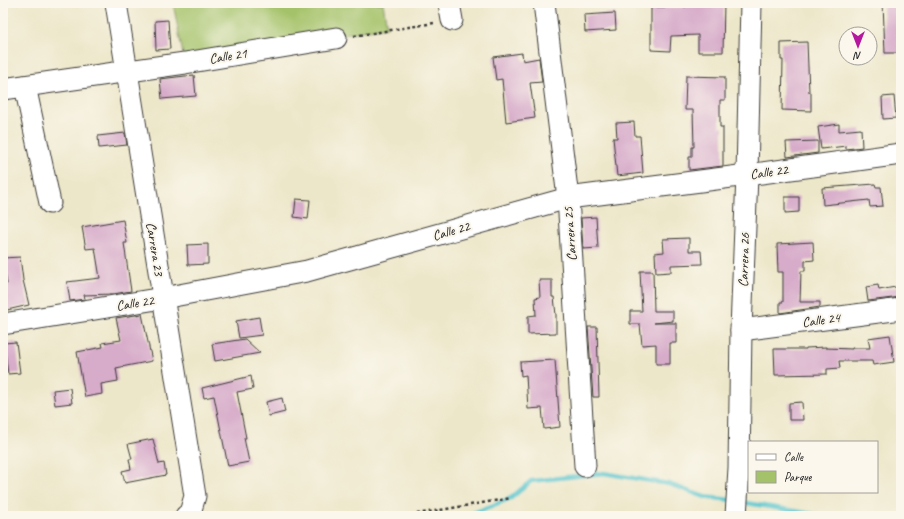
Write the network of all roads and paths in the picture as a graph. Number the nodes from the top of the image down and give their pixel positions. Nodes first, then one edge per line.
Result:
1 (116, 3) edge
2 (544, 3) edge
3 (751, 3) edge
4 (450, 12) edge
5 (336, 38) joint
6 (127, 72) junction
7 (25, 86) junction
8 (3, 89) edge
9 (901, 154) edge
10 (747, 175) junction
11 (568, 198) junction
12 (50, 203) dead end
13 (163, 298) junction
14 (901, 309) edge
15 (3, 324) edge
16 (741, 330) junction
17 (585, 466) dead end
18 (511, 498) dead end
19 (186, 516) edge
20 (405, 516) edge
21 (736, 516) edge

1 - 6 street, Carrera 23
2 - 11 street, Carrera 25
3 - 10 street, Carrera 26
4 - 5 path
5 - 6 street, Calle 21
6 - 7 street, Calle 21
6 - 13 street, Carrera 23
7 - 8 street, Calle 21
7 - 12 street
9 - 10 street, Calle 22
10 - 11 street, Calle 22
10 - 16 street, Carrera 26
11 - 13 street, Calle 22
11 - 17 street, Carrera 25
13 - 15 street, Calle 22
13 - 19 street, Carrera 23
14 - 16 street, Calle 24
16 - 21 street, Carrera 26
18 - 20 path

